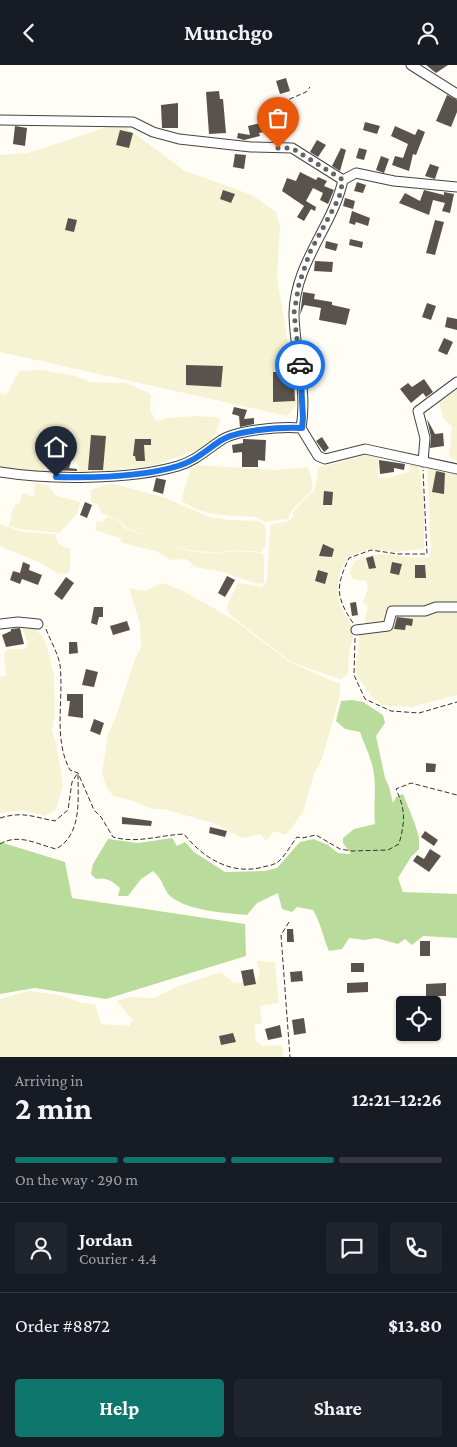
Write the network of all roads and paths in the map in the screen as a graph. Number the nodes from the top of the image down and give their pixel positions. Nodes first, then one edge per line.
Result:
1 (411, 65) edge
2 (310, 87) dead end
3 (457, 94) edge
4 (0, 120) edge
5 (292, 148) junction
6 (343, 180) junction
7 (457, 187) edge
8 (457, 382) edge
9 (302, 428) junction
10 (423, 462) junction
11 (457, 469) edge
12 (0, 472) edge
13 (457, 607) edge
14 (0, 624) edge
15 (38, 624) joint
16 (356, 630) dead end
17 (78, 773) junction
18 (457, 795) edge
19 (0, 818) edge
20 (0, 843) edge
21 (289, 922) dead end
22 (290, 1057) edge

1 - 3 street
2 - 5 path
4 - 5 street
5 - 6 street
6 - 7 street
6 - 9 street
8 - 10 street
9 - 10 street
9 - 12 street
10 - 11 street
13 - 16 street
14 - 15 street
15 - 17 path
17 - 18 path
17 - 19 path
17 - 20 path
21 - 22 path

